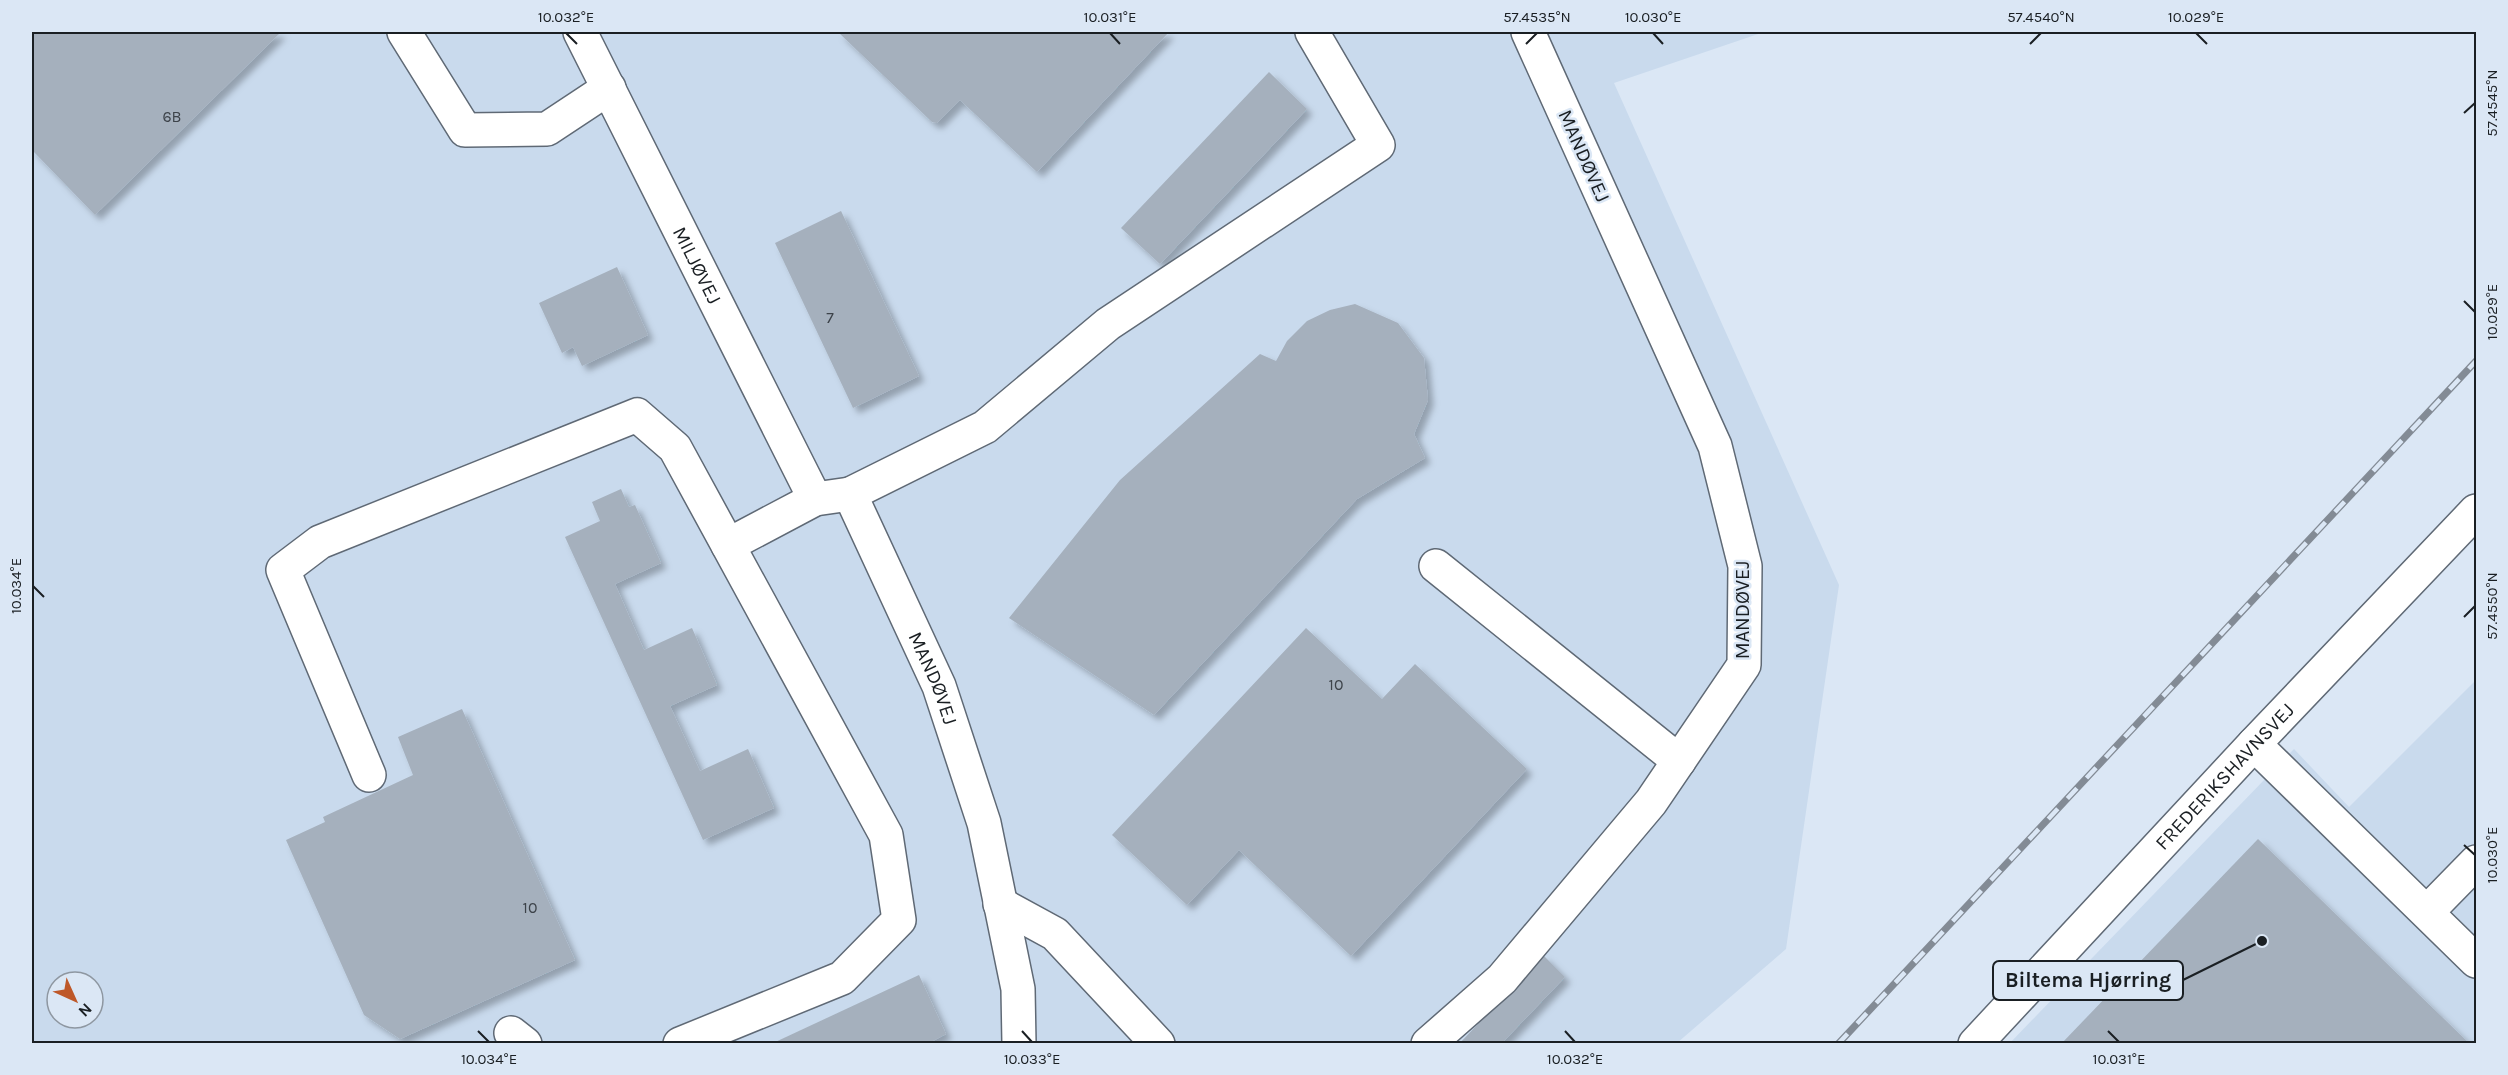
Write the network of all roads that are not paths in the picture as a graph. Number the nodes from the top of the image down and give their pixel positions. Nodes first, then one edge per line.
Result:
1 (404, 32) edge
2 (580, 32) edge
3 (1312, 32) edge
4 (1528, 32) edge
5 (609, 88) junction
6 (850, 494) junction
7 (815, 499) junction
8 (2476, 512) edge
9 (728, 545) junction
10 (1436, 566) dead end
11 (2254, 744) junction
12 (1679, 761) junction
13 (369, 775) dead end
14 (2476, 862) edge
15 (1000, 904) junction
16 (2427, 912) junction
17 (2476, 961) edge
18 (680, 1044) edge
19 (1019, 1044) edge
20 (1158, 1044) edge
21 (1428, 1044) edge
22 (1975, 1044) edge

1 - 5 street
2 - 5 street, MILJØVEJ
3 - 6 street
4 - 12 street, MANDØVEJ
5 - 7 street, MILJØVEJ
6 - 7 street
6 - 15 street, MANDØVEJ
7 - 9 street
8 - 11 street, FREDERIKSHAVNSVEJ
9 - 13 street
9 - 18 street
10 - 12 street
11 - 16 street
11 - 22 street, FREDERIKSHAVNSVEJ
12 - 21 street, MANDØVEJ
14 - 16 street
15 - 19 street, MANDØVEJ
15 - 20 street
16 - 17 street

